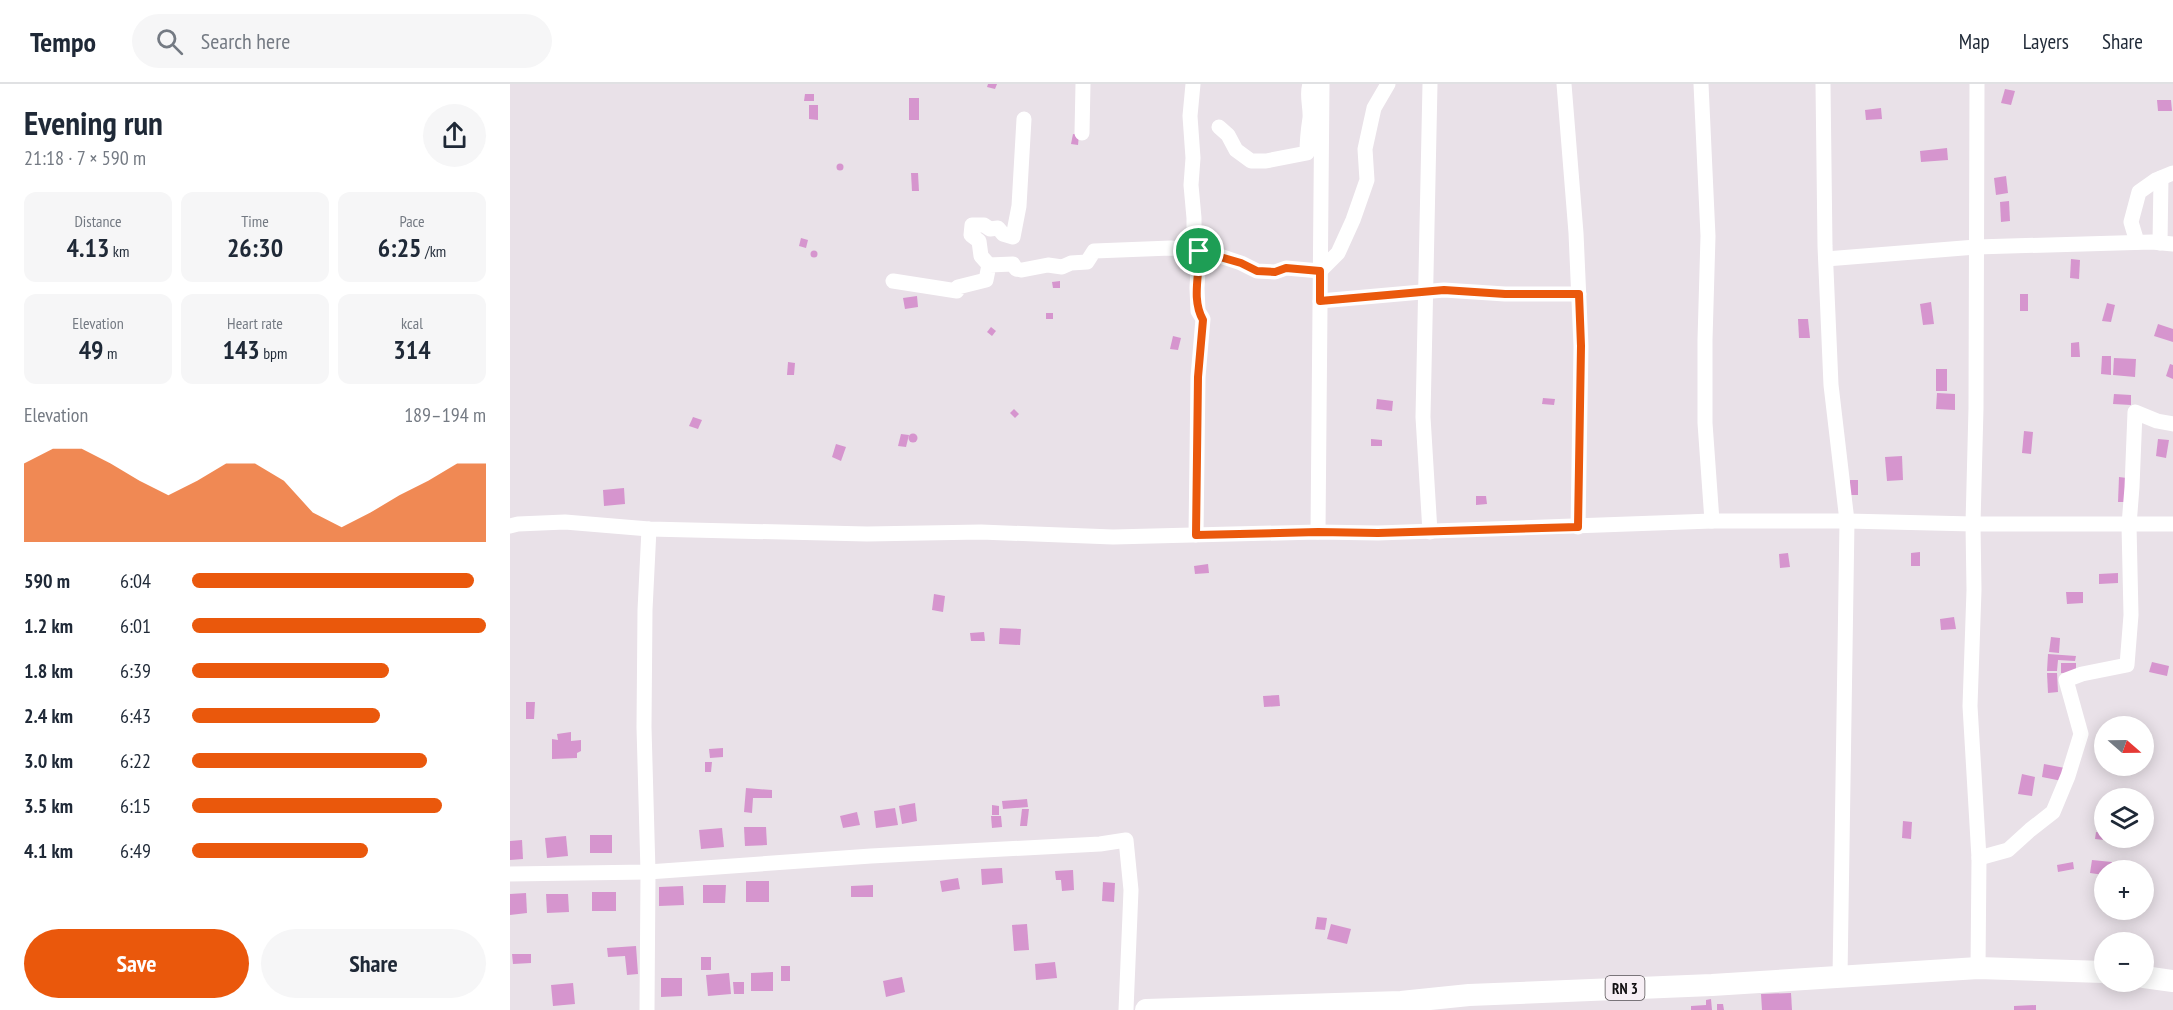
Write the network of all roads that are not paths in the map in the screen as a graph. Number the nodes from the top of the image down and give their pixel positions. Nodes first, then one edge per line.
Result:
1 (1083, 84) edge
2 (1193, 84) edge
3 (1310, 84) edge
4 (1322, 84) edge
5 (1388, 84) edge
6 (1430, 84) edge
7 (1563, 84) edge
8 (1701, 84) edge
9 (1823, 84) edge
10 (1977, 84) edge
11 (1024, 119) dead end
12 (1219, 127) dead end
13 (1082, 133) dead end
14 (2167, 176) edge
15 (2137, 242) junction
16 (2166, 243) edge
17 (1976, 247) junction
18 (1199, 251) junction
19 (1826, 259) junction
20 (989, 265) junction
21 (1320, 271) junction
22 (893, 281) dead end
23 (1425, 293) junction
24 (1579, 294) junction
25 (1320, 301) junction
26 (2173, 424) edge
27 (1712, 521) junction
28 (1847, 521) junction
29 (1972, 524) junction
30 (2173, 524) edge
31 (2129, 525) junction
32 (510, 526) edge
33 (1578, 527) junction
34 (649, 529) junction
35 (1318, 532) junction
36 (1430, 532) junction
37 (1196, 535) junction
38 (1979, 858) junction
39 (648, 872) junction
40 (510, 874) edge
41 (1978, 968) junction
42 (2094, 972) edge
43 (1840, 977) junction
44 (2154, 978) edge
45 (2173, 981) edge
46 (647, 1010) edge
47 (1126, 1010) edge
48 (1146, 1010) edge

1 - 13 street
2 - 18 street
3 - 12 street
4 - 21 street
5 - 21 street
6 - 23 street
7 - 24 street
8 - 27 street
9 - 19 street
10 - 17 street
11 - 20 street
14 - 15 street
14 - 16 street
15 - 16 street
15 - 17 street
17 - 19 street
17 - 29 street
18 - 20 street
18 - 21 street
18 - 37 street
19 - 28 street
20 - 22 street
21 - 25 street
23 - 24 street
23 - 25 street
23 - 36 street
24 - 33 street
25 - 35 street
26 - 31 street
27 - 28 street
27 - 33 street
28 - 29 street
28 - 43 street
29 - 31 street
29 - 38 street
30 - 31 street
31 - 38 street
32 - 34 street
33 - 36 street
34 - 37 street
34 - 39 street
35 - 36 street
35 - 37 street
38 - 41 street
39 - 40 street
39 - 46 street
39 - 47 street
41 - 42 highway, RN 3
41 - 43 highway, RN 3
43 - 48 highway, RN 3
44 - 45 highway

